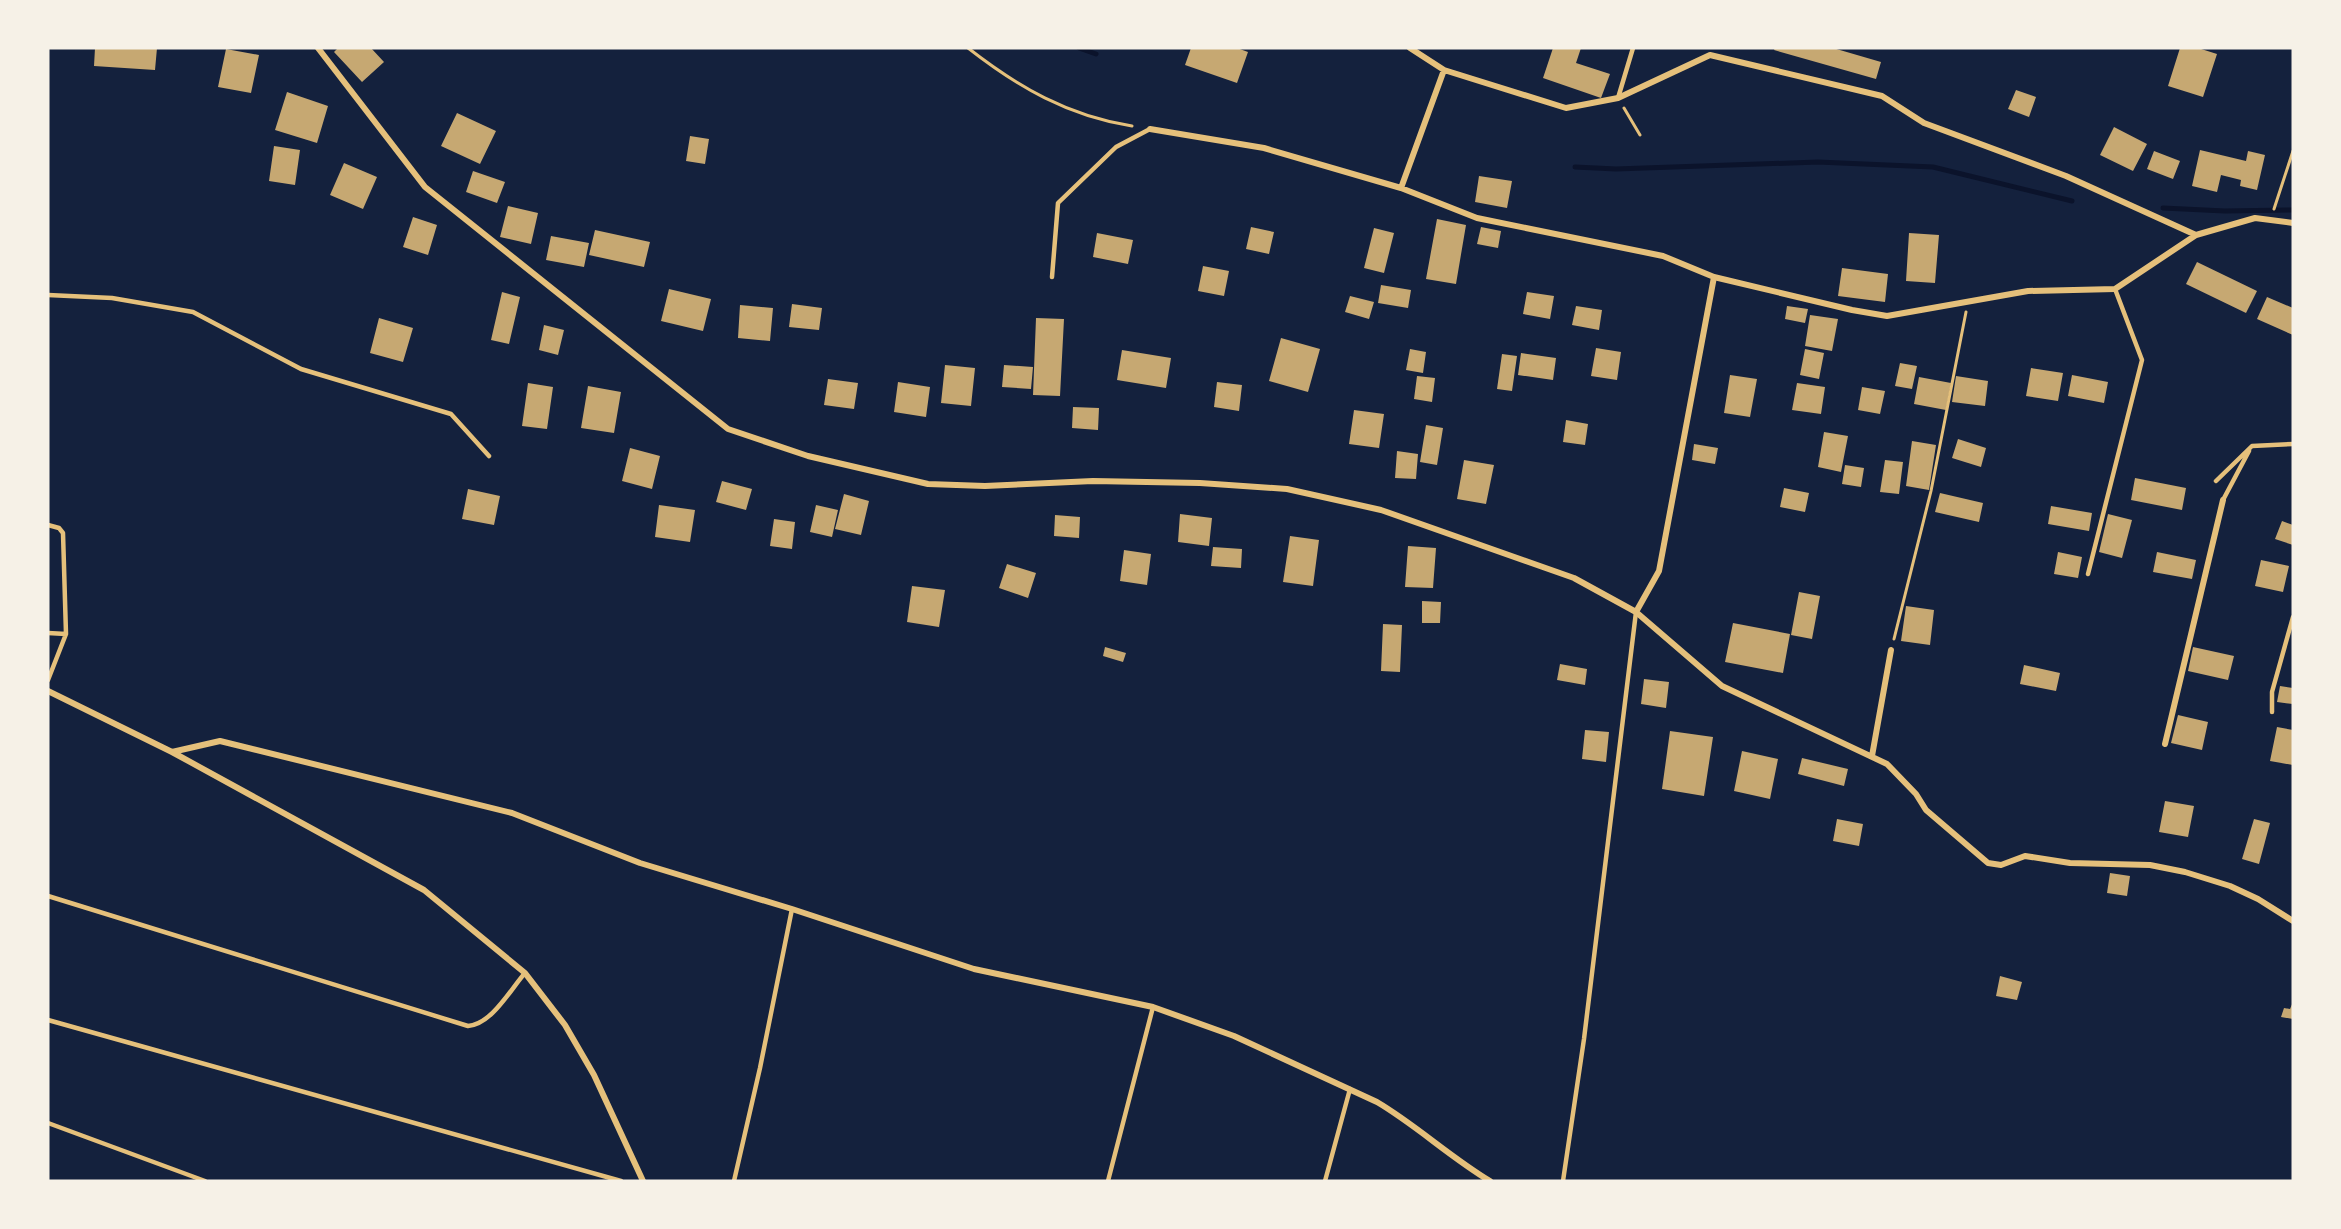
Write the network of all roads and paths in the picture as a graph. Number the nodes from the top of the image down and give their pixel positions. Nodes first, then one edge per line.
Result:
1 (318, 48) edge
2 (968, 48) edge
3 (1410, 48) edge
4 (1633, 48) edge
5 (1444, 70) junction
6 (1618, 98) junction
7 (1150, 129) junction
8 (1640, 135) dead end
9 (2293, 151) edge
10 (1401, 188) junction
11 (2270, 220) junction
12 (2293, 223) edge
13 (2196, 235) junction
14 (1052, 277) dead end
15 (1714, 278) junction
16 (2115, 289) junction
17 (48, 295) edge
18 (1968, 302) junction
19 (2293, 444) edge
20 (2252, 446) junction
21 (489, 456) dead end
22 (2216, 481) dead end
23 (2223, 500) joint
24 (48, 525) edge
25 (2088, 574) dead end
26 (1636, 612) junction
27 (2293, 617) edge
28 (48, 633) edge
29 (66, 634) junction
30 (1891, 650) joint
31 (48, 680) edge
32 (48, 691) edge
33 (2272, 712) dead end
34 (2165, 744) dead end
35 (172, 752) junction
36 (1872, 756) junction
37 (48, 896) edge
38 (792, 909) junction
39 (2293, 921) edge
40 (525, 973) junction
41 (1153, 1007) junction
42 (48, 1020) edge
43 (1350, 1089) junction
44 (48, 1123) edge
45 (205, 1181) edge
46 (621, 1181) edge
47 (643, 1181) edge
48 (734, 1181) edge
49 (1108, 1181) edge
50 (1325, 1181) edge
51 (1490, 1181) edge
52 (1563, 1181) edge

1 - 26 street
2 - 7 path
3 - 5 street
4 - 6 lane
5 - 6 street
5 - 10 street
6 - 8 path
6 - 13 street
7 - 10 street
7 - 14 lane
9 - 11 path
10 - 15 street
11 - 12 street
11 - 13 street
13 - 16 street
15 - 18 street
15 - 26 street
16 - 18 street
16 - 25 lane
17 - 21 lane
18 - 30 path
19 - 20 lane
20 - 22 lane
20 - 23 lane
23 - 34 street
24 - 29 lane
26 - 36 street
26 - 52 lane
27 - 33 lane
28 - 29 lane
29 - 31 lane
30 - 36 street
32 - 35 street
35 - 38 street
35 - 40 street
36 - 39 street
37 - 40 lane
38 - 41 street
38 - 48 lane
40 - 47 street
41 - 43 street
41 - 49 lane
42 - 46 lane
43 - 50 lane
43 - 51 street
44 - 45 lane

